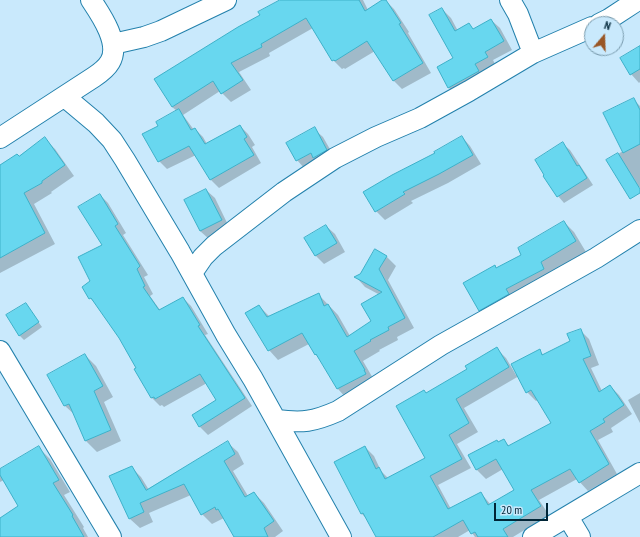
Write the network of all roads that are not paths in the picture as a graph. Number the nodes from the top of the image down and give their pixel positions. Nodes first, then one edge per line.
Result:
1 (90, 0) edge
2 (226, 0) edge
3 (510, 0) edge
4 (638, 0) edge
5 (615, 16) edge
6 (584, 31) edge
7 (113, 44) junction
8 (533, 53) junction
9 (65, 96) junction
10 (0, 138) edge
11 (640, 230) edge
12 (192, 273) junction
13 (0, 351) edge
14 (276, 420) junction
15 (640, 473) edge
16 (568, 517) junction
17 (111, 537) edge
18 (341, 537) edge
19 (533, 537) edge
20 (580, 537) edge

1 - 7 street
2 - 7 street
3 - 8 street
4 - 5 street
6 - 8 street
7 - 9 street
8 - 12 street
9 - 10 street
9 - 12 street
11 - 14 street
12 - 14 street
13 - 17 street
14 - 18 street
15 - 16 street
16 - 19 street
16 - 20 street

